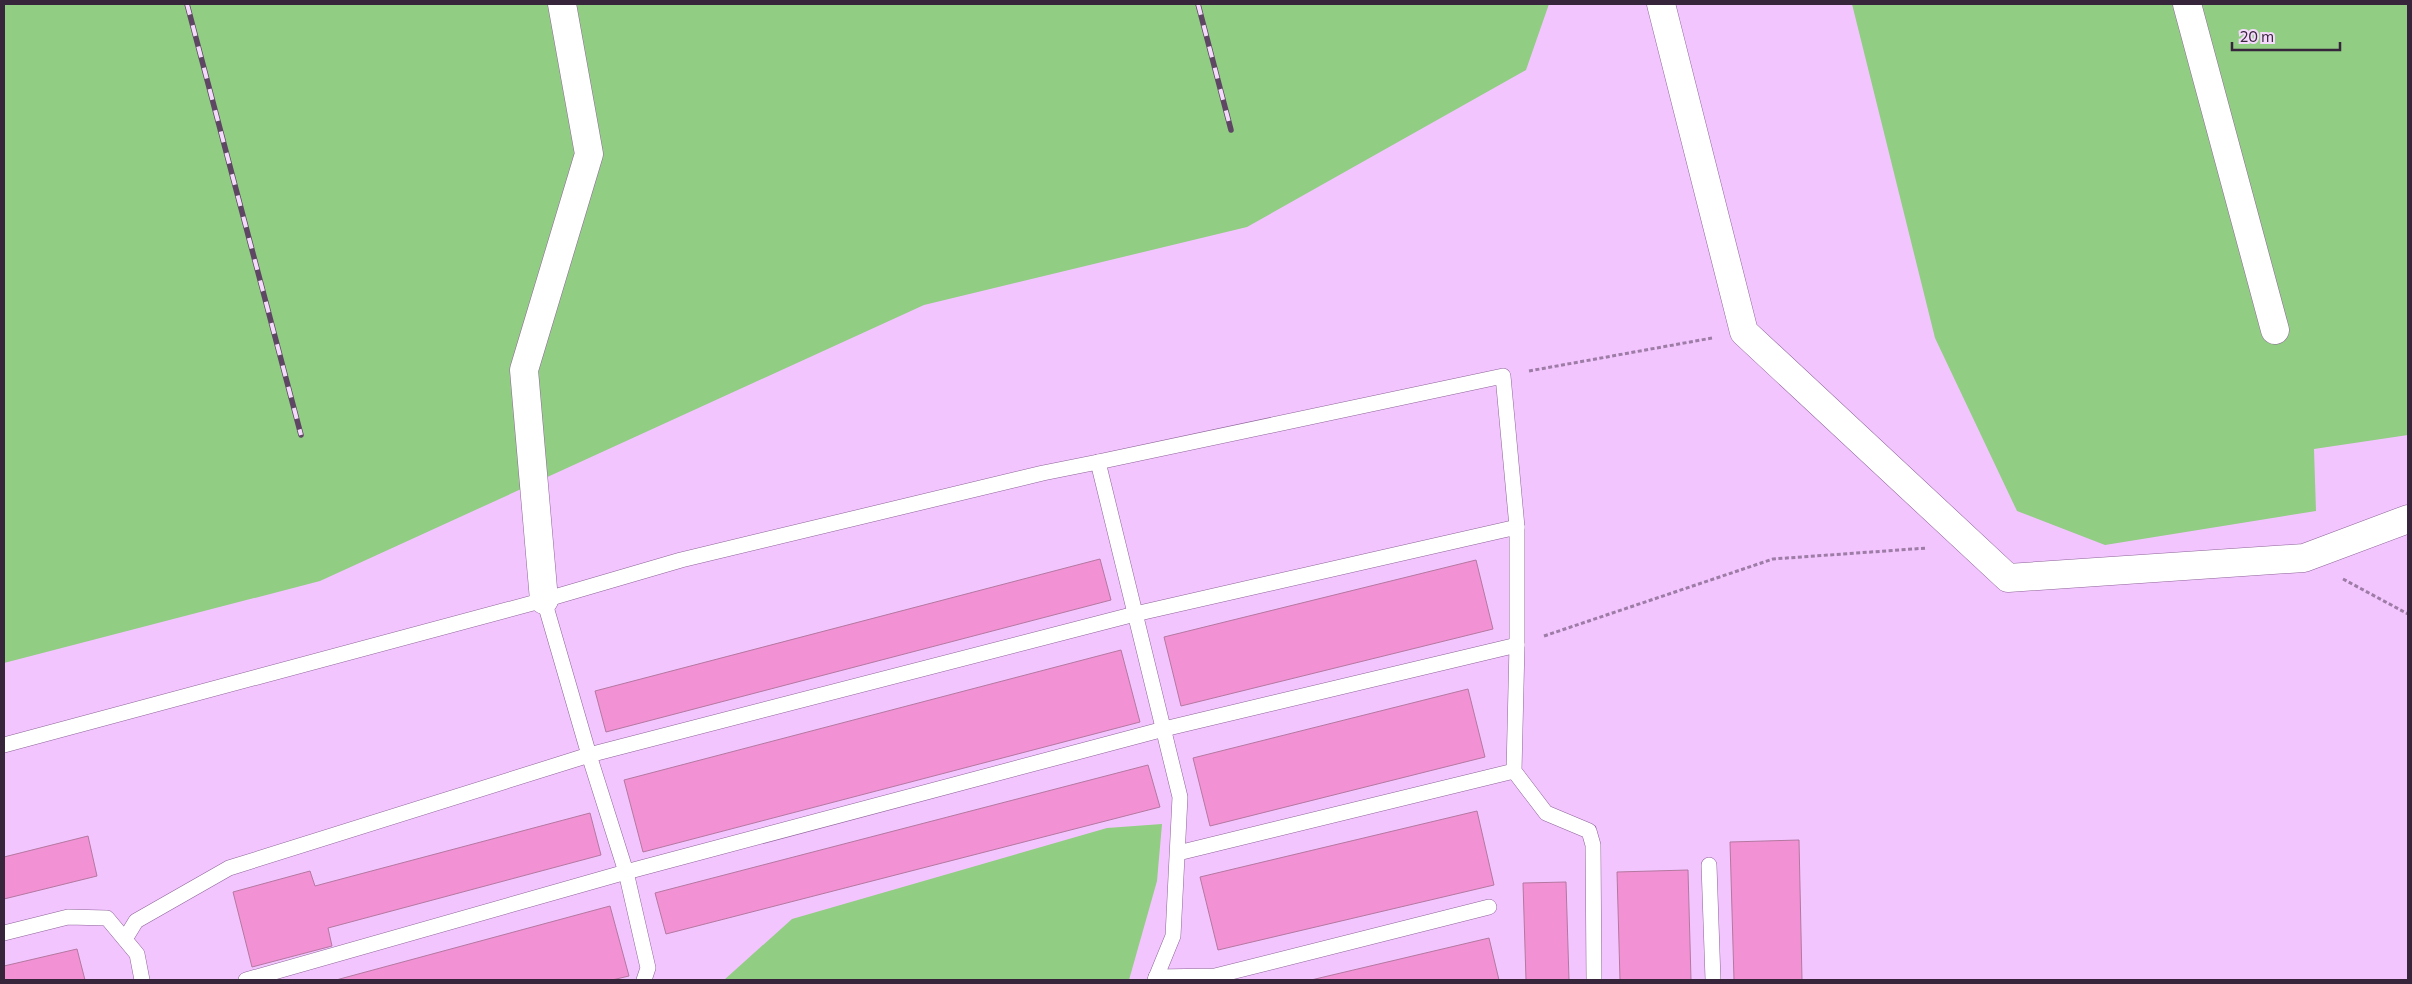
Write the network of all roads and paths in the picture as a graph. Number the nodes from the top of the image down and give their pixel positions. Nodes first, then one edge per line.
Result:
1 (562, 4) edge
2 (1661, 4) edge
3 (2187, 4) edge
4 (2275, 330) dead end
5 (1744, 332) junction
6 (1502, 376) junction
7 (1098, 462) junction
8 (2408, 519) edge
9 (1517, 527) junction
10 (1973, 546) junction
11 (2304, 558) junction
12 (544, 600) junction
13 (1135, 614) junction
14 (2408, 614) edge
15 (1517, 645) junction
16 (1164, 729) junction
17 (4, 745) edge
18 (589, 755) junction
19 (1514, 771) junction
20 (1178, 853) junction
21 (1710, 865) dead end
22 (626, 872) junction
23 (1489, 907) dead end
24 (4, 933) edge
25 (124, 939) junction
26 (1155, 979) edge
27 (142, 980) edge
28 (246, 980) edge
29 (644, 980) edge
30 (1594, 980) edge
31 (1714, 980) edge

1 - 12 street
2 - 5 street
3 - 4 street
5 - 6 path
5 - 10 street
6 - 7 lane
6 - 9 lane
7 - 12 lane
7 - 13 lane
8 - 11 street
9 - 13 lane
9 - 15 lane
10 - 11 street
10 - 15 path
11 - 14 path
12 - 17 lane
12 - 18 lane
13 - 16 lane
13 - 18 lane
15 - 16 lane
15 - 19 lane
16 - 20 lane
16 - 22 lane
18 - 22 lane
18 - 25 lane
19 - 20 lane
19 - 30 lane
20 - 26 lane
21 - 31 lane
22 - 28 lane
22 - 29 lane
23 - 26 lane
24 - 25 lane
25 - 27 lane

